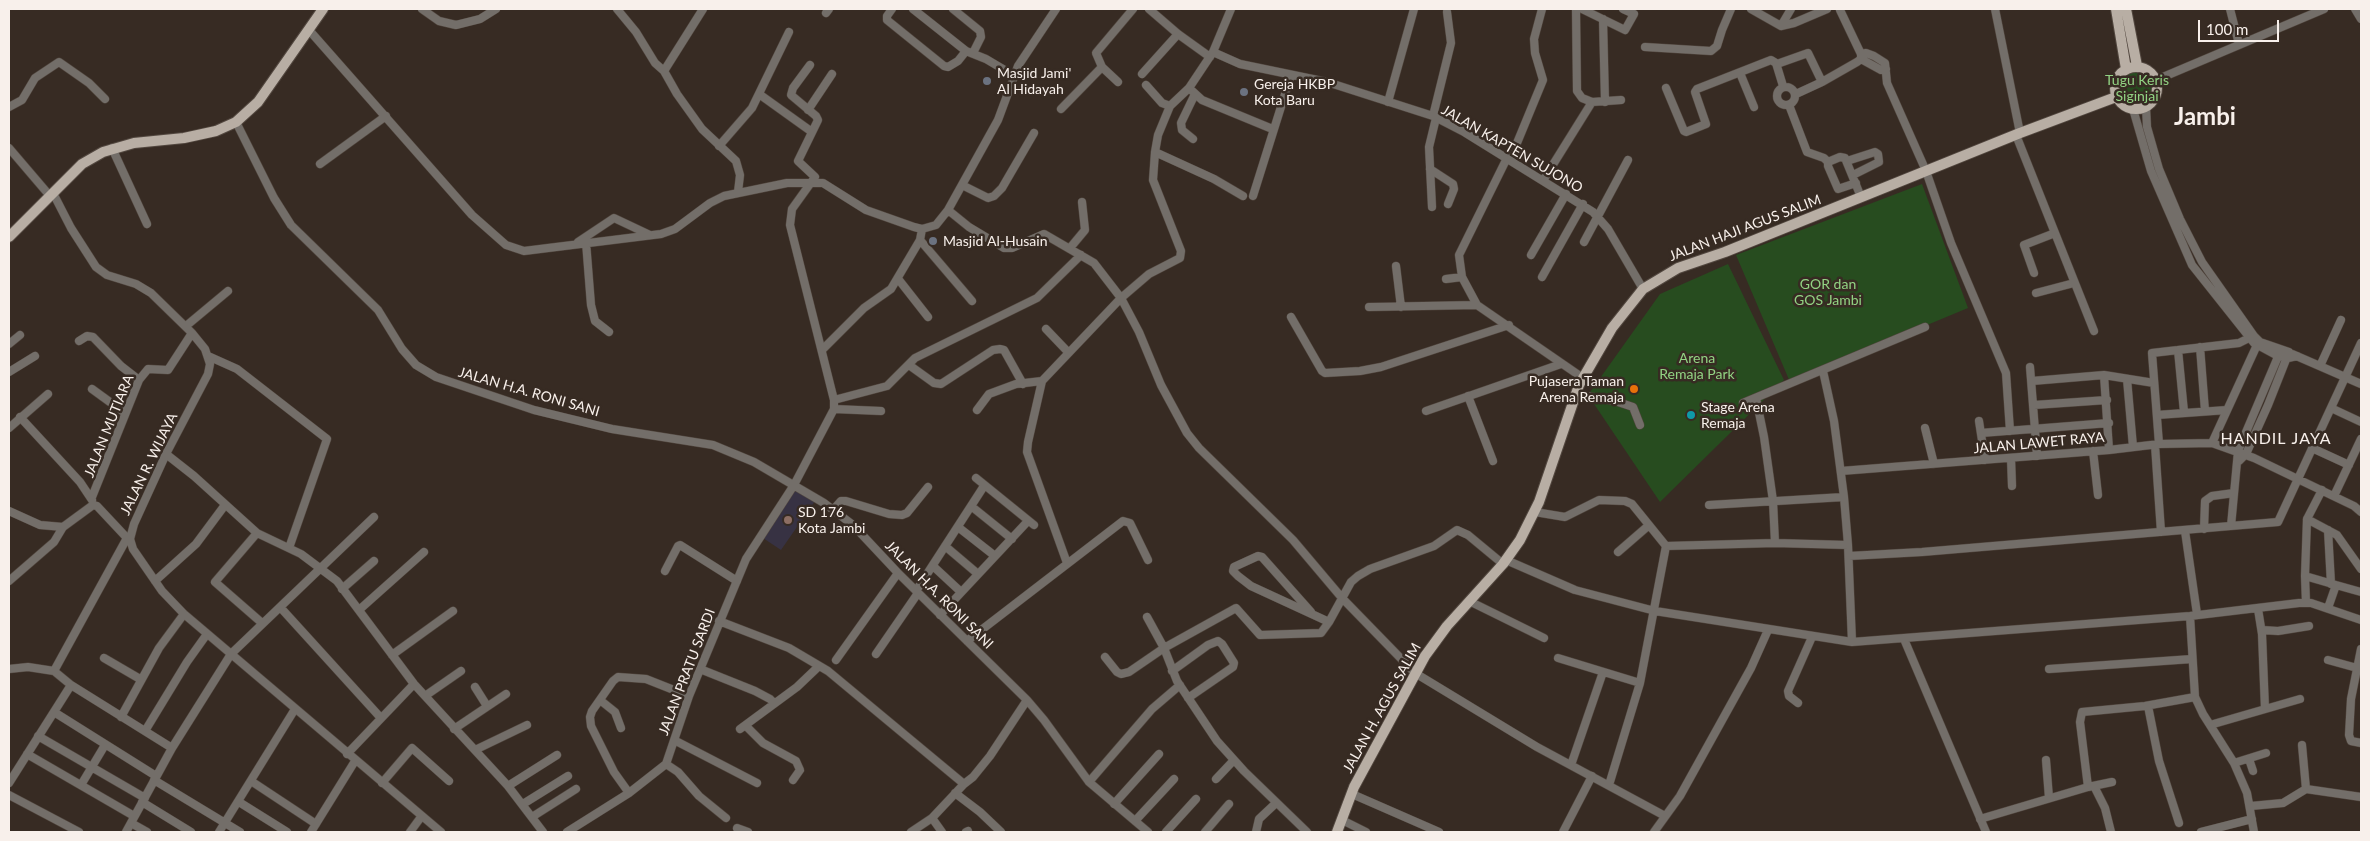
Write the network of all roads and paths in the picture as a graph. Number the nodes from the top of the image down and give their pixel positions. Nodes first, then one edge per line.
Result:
1 (323, 9) edge
2 (422, 9) edge
3 (496, 9) edge
4 (617, 9) edge
5 (703, 9) edge
6 (892, 9) edge
7 (913, 9) edge
8 (953, 9) edge
9 (1133, 9) edge
10 (1149, 9) edge
11 (1231, 9) edge
12 (1414, 9) edge
13 (1542, 9) edge
14 (1576, 9) edge
15 (1582, 9) edge
16 (1623, 9) edge
17 (1731, 9) edge
18 (1751, 9) edge
19 (1791, 9) edge
20 (1805, 9) edge
21 (1827, 9) edge
22 (1995, 9) edge
23 (2116, 9) edge
24 (2126, 9) edge
25 (2230, 9) edge
26 (2324, 9) edge
27 (2355, 9) edge
28 (1840, 10) edge
29 (1052, 11) edge
30 (1447, 12) dead end
31 (1636, 12) edge
32 (1603, 19) junction
33 (1799, 20) junction
34 (2361, 20) edge
35 (1781, 26) junction
36 (309, 30) junction
37 (789, 32) dead end
38 (1178, 34) junction
39 (2239, 44) junction
40 (1645, 47) dead end
41 (970, 52) junction
42 (1212, 54) junction
43 (1861, 57) junction
44 (1777, 64) junction
45 (810, 65) dead end
46 (1102, 67) junction
47 (2131, 67) junction
48 (664, 71) junction
49 (832, 74) dead end
50 (1142, 74) dead end
51 (1740, 74) junction
52 (1013, 75) junction
53 (1291, 75) junction
54 (2156, 80) junction
55 (1118, 82) dead end
56 (1822, 82) junction
57 (1146, 84) dead end
58 (1783, 86) junction
59 (1666, 88) dead end
60 (1192, 91) junction
61 (759, 94) junction
62 (1796, 94) junction
63 (2116, 97) junction
64 (106, 99) dead end
65 (1621, 100) dead end
66 (1388, 102) junction
67 (1592, 102) junction
68 (1605, 102) junction
69 (1789, 105) junction
70 (1170, 106) junction
71 (9, 107) edge
72 (1754, 107) dead end
73 (2146, 107) junction
74 (1061, 109) dead end
75 (2133, 109) junction
76 (808, 110) junction
77 (386, 116) junction
78 (1435, 117) junction
79 (236, 122) junction
80 (1270, 128) dead end
81 (812, 132) junction
82 (1034, 133) dead end
83 (2018, 134) junction
84 (1193, 139) dead end
85 (719, 146) junction
86 (9, 148) edge
87 (112, 148) junction
88 (1155, 152) junction
89 (1856, 158) junction
90 (1508, 159) junction
91 (1628, 160) dead end
92 (1847, 161) junction
93 (1828, 162) junction
94 (320, 164) dead end
95 (1430, 169) junction
96 (1926, 171) junction
97 (1860, 172) junction
98 (1544, 179) junction
99 (1854, 179) junction
100 (813, 182) junction
101 (962, 185) junction
102 (738, 192) junction
103 (51, 194) junction
104 (1566, 194) junction
105 (1243, 196) dead end
106 (1253, 196) dead end
107 (1861, 197) junction
108 (1082, 202) dead end
109 (1448, 204) dead end
110 (1583, 204) junction
111 (1432, 207) dead end
112 (948, 210) junction
113 (1599, 218) junction
114 (147, 224) dead end
115 (922, 229) junction
116 (2055, 233) junction
117 (651, 236) junction
118 (9, 237) edge
119 (920, 240) junction
120 (586, 242) junction
121 (1584, 242) dead end
122 (577, 243) junction
123 (1070, 248) junction
124 (1081, 255) junction
125 (1531, 255) dead end
126 (1396, 266) dead end
127 (2034, 273) dead end
128 (1462, 277) junction
129 (1542, 277) dead end
130 (1446, 279) dead end
131 (898, 280) junction
132 (2074, 283) junction
133 (1643, 289) junction
134 (228, 291) dead end
135 (2036, 293) dead end
136 (1121, 298) junction
137 (972, 301) dead end
138 (1477, 304) junction
139 (1401, 307) junction
140 (1369, 308) dead end
141 (928, 317) dead end
142 (1291, 317) dead end
143 (2341, 320) dead end
144 (2241, 324) junction
145 (1509, 325) junction
146 (1925, 327) dead end
147 (1046, 329) dead end
148 (189, 330) junction
149 (2094, 330) dead end
150 (609, 332) dead end
151 (20, 336) dead end
152 (2250, 336) junction
153 (79, 341) dead end
154 (9, 344) edge
155 (2361, 345) edge
156 (2257, 346) junction
157 (2200, 348) junction
158 (822, 350) junction
159 (2178, 350) junction
160 (1068, 352) junction
161 (2279, 353) junction
162 (2291, 355) junction
163 (35, 356) dead end
164 (208, 356) junction
165 (1561, 364) junction
166 (909, 365) junction
167 (2030, 366) dead end
168 (2320, 366) junction
169 (1823, 371) junction
170 (9, 372) edge
171 (2104, 374) junction
172 (2346, 377) junction
173 (1583, 378) junction
174 (2127, 379) junction
175 (139, 380) junction
176 (1042, 380) junction
177 (2032, 381) junction
178 (2154, 383) junction
179 (1023, 384) junction
180 (2361, 384) edge
181 (92, 389) dead end
182 (48, 394) dead end
183 (1575, 394) junction
184 (1468, 396) junction
185 (1756, 398) junction
186 (834, 400) junction
187 (2107, 400) junction
188 (2260, 401) junction
189 (1743, 403) dead end
190 (2034, 405) junction
191 (2268, 405) junction
192 (2331, 408) junction
193 (834, 409) junction
194 (977, 410) dead end
195 (2227, 410) junction
196 (881, 411) dead end
197 (1426, 411) dead end
198 (2205, 411) junction
199 (2184, 412) junction
200 (126, 413) junction
201 (2156, 415) junction
202 (20, 417) junction
203 (1979, 421) dead end
204 (2361, 422) edge
205 (2109, 423) junction
206 (1640, 425) dead end
207 (9, 428) edge
208 (1925, 428) dead end
209 (2035, 428) junction
210 (2010, 430) junction
211 (1981, 433) junction
212 (2361, 439) edge
213 (2212, 443) junction
214 (2157, 445) junction
215 (2133, 447) junction
216 (2312, 448) junction
217 (2109, 450) junction
218 (2093, 452) junction
219 (2242, 452) junction
220 (166, 454) junction
221 (2037, 456) junction
222 (2011, 458) junction
223 (1985, 460) junction
224 (1493, 461) dead end
225 (1934, 464) junction
226 (2349, 465) junction
227 (1841, 471) junction
228 (976, 478) dead end
229 (2298, 479) junction
230 (794, 485) junction
231 (984, 486) junction
232 (2012, 486) dead end
233 (928, 487) dead end
234 (2322, 490) junction
235 (2234, 494) junction
236 (2098, 495) dead end
237 (2334, 496) junction
238 (1844, 497) junction
239 (92, 501) junction
240 (1773, 501) junction
241 (224, 505) junction
242 (1709, 505) dead end
243 (971, 506) junction
244 (2360, 508) edge
245 (833, 510) junction
246 (9, 511) edge
247 (1535, 512) junction
248 (374, 517) dead end
249 (2307, 519) junction
250 (958, 526) junction
251 (1648, 526) junction
252 (2231, 526) junction
253 (63, 527) junction
254 (2204, 529) junction
255 (2328, 530) junction
256 (2185, 531) junction
257 (2162, 532) junction
258 (257, 533) junction
259 (128, 538) junction
260 (1012, 538) junction
261 (1775, 543) junction
262 (1848, 545) junction
263 (945, 546) junction
264 (1666, 546) junction
265 (289, 548) junction
266 (424, 552) dead end
267 (1618, 552) dead end
268 (995, 556) junction
269 (1849, 556) junction
270 (1148, 560) dead end
271 (374, 561) dead end
272 (1504, 562) junction
273 (1067, 563) junction
274 (932, 566) junction
275 (321, 569) junction
276 (2361, 569) edge
277 (665, 572) dead end
278 (898, 573) junction
279 (978, 574) junction
280 (2304, 576) junction
281 (9, 580) edge
282 (737, 580) junction
283 (155, 581) junction
284 (2333, 584) junction
285 (342, 589) junction
286 (917, 592) junction
287 (962, 592) junction
288 (2361, 592) edge
289 (1342, 598) junction
290 (1469, 602) junction
291 (2306, 603) junction
292 (280, 607) junction
293 (2328, 608) junction
294 (2258, 609) junction
295 (359, 610) junction
296 (453, 611) dead end
297 (1655, 611) junction
298 (1311, 612) junction
299 (184, 614) junction
300 (940, 615) junction
301 (2193, 615) junction
302 (1147, 617) dead end
303 (2361, 620) edge
304 (719, 621) junction
305 (1329, 622) junction
306 (262, 623) junction
307 (2309, 626) dead end
308 (1768, 630) junction
309 (2262, 630) junction
310 (206, 634) junction
311 (1812, 637) junction
312 (1544, 638) dead end
313 (1904, 639) junction
314 (967, 642) junction
315 (1852, 642) junction
316 (1164, 648) junction
317 (2361, 649) edge
318 (231, 654) junction
319 (876, 654) dead end
320 (392, 655) junction
321 (1104, 657) dead end
322 (104, 658) dead end
323 (1558, 658) dead end
324 (2192, 659) junction
325 (836, 660) dead end
326 (2328, 660) dead end
327 (819, 666) junction
328 (700, 668) junction
329 (2357, 668) junction
330 (9, 669) edge
331 (2049, 669) dead end
332 (54, 671) junction
333 (461, 671) dead end
334 (1172, 671) junction
335 (1602, 672) junction
336 (1415, 673) junction
337 (140, 679) junction
338 (1640, 683) junction
339 (414, 684) junction
340 (70, 685) junction
341 (1180, 685) junction
342 (475, 686) dead end
343 (506, 694) dead end
344 (425, 696) junction
345 (689, 696) junction
346 (2196, 697) junction
347 (1188, 698) junction
348 (2300, 699) dead end
349 (600, 700) junction
350 (1027, 700) junction
351 (774, 703) junction
352 (1798, 703) dead end
353 (487, 706) junction
354 (2148, 706) junction
355 (2265, 708) junction
356 (295, 709) junction
357 (54, 712) junction
358 (122, 716) junction
359 (380, 717) junction
360 (526, 725) dead end
361 (2210, 725) junction
362 (621, 728) dead end
363 (454, 729) junction
364 (145, 731) junction
365 (38, 736) junction
366 (674, 740) junction
367 (2361, 743) edge
368 (105, 744) junction
369 (2302, 746) dead end
370 (172, 748) junction
371 (475, 750) junction
372 (2266, 753) dead end
373 (27, 754) junction
374 (347, 754) junction
375 (1158, 754) dead end
376 (557, 755) dead end
377 (2249, 759) junction
378 (1234, 760) junction
379 (2046, 760) dead end
380 (355, 761) junction
381 (2234, 763) junction
382 (666, 764) junction
383 (1570, 765) junction
384 (91, 768) junction
385 (2253, 771) dead end
386 (568, 776) dead end
387 (1592, 776) junction
388 (155, 778) junction
389 (1174, 779) dead end
390 (1216, 779) dead end
391 (793, 780) dead end
392 (251, 781) junction
393 (449, 781) dead end
394 (1089, 782) junction
395 (2112, 782) dead end
396 (382, 783) junction
397 (757, 783) dead end
398 (9, 784) edge
399 (964, 784) junction
400 (81, 785) junction
401 (1609, 785) junction
402 (508, 786) junction
403 (2091, 786) junction
404 (2306, 789) junction
405 (576, 790) dead end
406 (629, 792) junction
407 (955, 793) junction
408 (1352, 794) junction
409 (9, 795) edge
410 (2361, 797) edge
411 (2049, 798) junction
412 (1196, 799) dead end
413 (143, 800) junction
414 (238, 802) junction
415 (1276, 803) junction
416 (522, 804) junction
417 (1114, 804) junction
418 (1229, 804) dead end
419 (2251, 806) junction
420 (532, 816) junction
421 (1665, 816) junction
422 (421, 817) junction
423 (726, 818) dead end
424 (932, 818) junction
425 (133, 819) junction
426 (1980, 819) junction
427 (2252, 819) junction
428 (1342, 820) junction
429 (1135, 821) junction
430 (225, 823) junction
431 (2179, 823) dead end
432 (316, 824) junction
433 (737, 828) dead end
434 (1434, 831) edge
435 (79, 832) edge
436 (126, 832) edge
437 (147, 832) edge
438 (191, 832) edge
439 (219, 832) edge
440 (240, 832) edge
441 (287, 832) edge
442 (311, 832) edge
443 (410, 832) edge
444 (441, 832) edge
445 (543, 832) edge
446 (567, 832) edge
447 (748, 832) edge
448 (911, 832) edge
449 (942, 832) edge
450 (1000, 832) edge
451 (1148, 832) edge
452 (1166, 832) edge
453 (1205, 832) edge
454 (1256, 832) edge
455 (1307, 832) edge
456 (1337, 832) edge
457 (1366, 832) edge
458 (1563, 832) edge
459 (1654, 832) edge
460 (1986, 832) edge
461 (2111, 832) edge
462 (2200, 832) edge
463 (2254, 832) edge

1 - 36 main road
2 - 3 street
4 - 48 street
5 - 48 street
6 - 41 street
7 - 41 street
8 - 41 street
9 - 46 street
10 - 38 street, JALAN KAPTEN SUJONO
11 - 42 street
12 - 66 street
13 - 90 street
14 - 67 street
15 - 32 street
16 - 31 street
17 - 40 street
18 - 35 street
19 - 35 street
20 - 33 street
21 - 33 street
22 - 83 street
23 - 47 main road
24 - 47 main road
25 - 39 street
26 - 39 street
27 - 34 street
28 - 43 street
29 - 52 street
30 - 78 street
31 - 32 street
32 - 68 street
33 - 35 street
36 - 77 street
36 - 79 main road
37 - 61 street
38 - 42 street, JALAN KAPTEN SUJONO
38 - 50 street
39 - 54 street
41 - 52 street
42 - 53 street, JALAN KAPTEN SUJONO
42 - 60 street
43 - 56 street
43 - 96 street
44 - 51 street
44 - 56 street
44 - 58 street
45 - 76 street
46 - 55 street
46 - 74 street
47 - 54 main road
47 - 63 main road
48 - 85 street
49 - 76 street
51 - 59 street
51 - 72 street
52 - 101 street
53 - 66 street, JALAN KAPTEN SUJONO
53 - 106 street
54 - 73 main road
56 - 62 street
57 - 70 street
58 - 62 street
58 - 69 street
60 - 70 street
60 - 80 street
60 - 84 street
61 - 81 street
61 - 85 street
62 - 69 street
63 - 75 main road
63 - 83 main road, JALAN HAJI AGUS SALIM
64 - 71 street
65 - 68 street
66 - 78 street, JALAN KAPTEN SUJONO
67 - 68 street
67 - 98 street
69 - 93 street
70 - 88 street
73 - 75 main road
73 - 144 street
75 - 144 street
76 - 81 street
77 - 94 street
77 - 122 street
78 - 90 street, JALAN KAPTEN SUJONO
78 - 95 street
79 - 87 main road
79 - 230 street, JALAN H.A. RONI SANI
81 - 100 street
82 - 101 street
83 - 96 main road, JALAN HAJI AGUS SALIM
83 - 116 street
85 - 102 street
86 - 103 street
87 - 103 main road
87 - 114 street
88 - 105 street
88 - 136 street
89 - 92 street
89 - 97 street
89 - 97 street
90 - 98 street, JALAN KAPTEN SUJONO
90 - 128 street
91 - 113 street
92 - 93 street
92 - 99 street
93 - 99 street
95 - 109 street
95 - 111 street
96 - 107 main road, JALAN HAJI AGUS SALIM
96 - 210 street
97 - 99 street
98 - 104 street, JALAN KAPTEN SUJONO
99 - 107 street
100 - 102 street
100 - 115 street
100 - 158 street
101 - 112 street
102 - 117 street
103 - 118 main road
103 - 148 street
104 - 110 street, JALAN KAPTEN SUJONO
104 - 125 street
107 - 133 main road, JALAN HAJI AGUS SALIM
108 - 123 street
110 - 113 street, JALAN KAPTEN SUJONO
110 - 129 street
112 - 115 street
112 - 123 street
113 - 121 street
113 - 133 street, JALAN KAPTEN SUJONO
115 - 119 street
116 - 127 street
116 - 132 street
117 - 120 street
117 - 122 street
119 - 131 street
119 - 137 street
120 - 122 street
120 - 150 street
123 - 124 street
124 - 136 street
124 - 166 street
126 - 139 street
128 - 130 street
128 - 138 street
131 - 141 street
131 - 158 street
132 - 135 street
132 - 149 street
133 - 173 main road, JALAN HAJI AGUS SALIM
134 - 148 street
136 - 160 street
136 - 289 street
138 - 139 street
138 - 145 street
139 - 140 street
142 - 145 street
143 - 168 street
144 - 152 street
145 - 165 street
146 - 169 street
147 - 160 street
148 - 164 street
148 - 175 street, JALAN MUTIARA
151 - 154 street
152 - 156 street
152 - 157 street
152 - 161 street
153 - 175 street
155 - 172 street
156 - 161 street
156 - 195 street
157 - 159 street
157 - 198 street
158 - 186 street
159 - 178 street
159 - 199 street
160 - 176 street
161 - 162 street
161 - 188 street
162 - 168 street
162 - 191 street
163 - 170 street
164 - 220 street, JALAN R. WIJAYA
164 - 265 street
165 - 173 street
165 - 184 street
166 - 179 street
166 - 186 street
167 - 177 street
168 - 172 street
169 - 185 street
169 - 227 street
171 - 174 street
171 - 177 street
171 - 187 street
172 - 180 street
172 - 192 street
173 - 183 main road, JALAN HAJI AGUS SALIM
174 - 178 street
174 - 215 street
175 - 200 street, JALAN MUTIARA
176 - 179 street
176 - 273 street
177 - 190 street
178 - 201 street
179 - 194 street
181 - 200 street
182 - 202 street
183 - 206 street
183 - 247 main road, JALAN HAJI AGUS SALIM
184 - 197 street
184 - 224 street
185 - 189 street
185 - 240 street
186 - 193 street
187 - 190 street
187 - 205 street
188 - 191 street
188 - 219 street
190 - 209 street
191 - 219 street
192 - 204 street
192 - 216 street
193 - 196 street
193 - 230 street, JALAN PRATU SARDI
195 - 198 street
195 - 213 street
198 - 199 street
199 - 201 street
200 - 239 street, JALAN MUTIARA
201 - 214 street
202 - 207 street
202 - 239 street
203 - 211 street
205 - 209 street
205 - 217 street
208 - 225 street
209 - 210 street
209 - 221 street
210 - 211 street
211 - 223 street
212 - 226 street
213 - 214 street, JALAN LAWET RAYA
213 - 219 street, JALAN LAWET RAYA
214 - 215 street, JALAN LAWET RAYA
214 - 257 street
215 - 217 street, JALAN LAWET RAYA
216 - 226 street
216 - 229 street
217 - 218 street, JALAN LAWET RAYA
218 - 221 street, JALAN LAWET RAYA
218 - 236 street
219 - 229 street, JALAN LAWET RAYA
219 - 235 street
220 - 241 street
220 - 259 street, JALAN R. WIJAYA
221 - 222 street, JALAN LAWET RAYA
222 - 223 street, JALAN LAWET RAYA
222 - 232 street
223 - 225 street, JALAN LAWET RAYA
225 - 227 street, JALAN LAWET RAYA
226 - 237 street
227 - 238 street
228 - 231 street
229 - 234 street, JALAN LAWET RAYA
229 - 252 street
230 - 245 street, JALAN H.A. RONI SANI
230 - 282 street, JALAN PRATU SARDI
231 - 243 street
231 - 260 street
233 - 245 street
234 - 237 street, JALAN LAWET RAYA
234 - 249 street
235 - 252 street
235 - 254 street
237 - 244 street, JALAN LAWET RAYA
238 - 240 street
238 - 262 street
239 - 253 street
239 - 259 street
240 - 242 street
240 - 261 street
241 - 258 street
241 - 283 street
243 - 250 street
243 - 260 street
245 - 278 street, JALAN H.A. RONI SANI
246 - 253 street
247 - 251 street
247 - 272 main road, JALAN HAJI AGUS SALIM
248 - 275 street
249 - 255 street
249 - 280 street
250 - 263 street
250 - 268 street
251 - 264 street
251 - 267 street
252 - 254 street
253 - 281 street
254 - 256 street
255 - 276 street
255 - 284 street
256 - 257 street
256 - 301 street
257 - 269 street
258 - 265 street
258 - 306 street
259 - 283 street
259 - 332 street, JALAN R. WIJAYA
260 - 268 street
261 - 262 street
261 - 264 street
262 - 269 street
263 - 274 street
263 - 279 street
264 - 297 street
265 - 275 street
266 - 295 street
268 - 279 street
269 - 315 street
270 - 273 street
271 - 285 street
272 - 289 street
272 - 290 main road, JALAN H. AGUS SALIM
272 - 297 street
273 - 314 street
274 - 286 street
274 - 287 street
275 - 285 street
275 - 292 street
277 - 282 street
278 - 286 street, JALAN H.A. RONI SANI
278 - 325 street
279 - 287 street
280 - 284 street
280 - 291 street
282 - 304 street, JALAN PRATU SARDI
283 - 299 street
284 - 288 street
284 - 293 street
285 - 295 street
286 - 300 street, JALAN H.A. RONI SANI
286 - 319 street
287 - 300 street
289 - 305 street
289 - 336 street
290 - 312 street
290 - 336 main road, JALAN H. AGUS SALIM
291 - 293 street
291 - 294 street
292 - 306 street
292 - 359 street
293 - 303 street
294 - 301 street
294 - 309 street
295 - 320 street
296 - 320 street
297 - 308 street
297 - 338 street
298 - 298 street
298 - 305 street
299 - 310 street
299 - 337 street
300 - 314 street, JALAN H.A. RONI SANI
301 - 313 street
301 - 324 street
302 - 316 street
304 - 327 street
304 - 328 street, JALAN PRATU SARDI
305 - 316 street
306 - 318 street
307 - 309 street
308 - 311 street
308 - 421 street
309 - 355 street
310 - 318 street
310 - 364 street
311 - 315 street
311 - 352 street
313 - 315 street
313 - 426 street
314 - 350 street, JALAN H.A. RONI SANI
316 - 321 street
316 - 334 street
317 - 329 street
318 - 356 street
318 - 370 street
320 - 339 street
322 - 337 street
323 - 335 street
324 - 331 street
324 - 346 street
326 - 329 street
327 - 351 street
327 - 399 street
328 - 345 street, JALAN PRATU SARDI
328 - 351 street
329 - 367 street
330 - 332 street
332 - 340 street
333 - 344 street
334 - 341 street
334 - 347 street
335 - 338 street
335 - 383 street
336 - 383 street
336 - 408 main road, JALAN H. AGUS SALIM
337 - 358 street
338 - 401 street
339 - 344 street
339 - 359 street
340 - 357 street
340 - 358 street
341 - 347 street
341 - 394 street
342 - 353 street
343 - 353 street
344 - 363 street
345 - 349 street
345 - 366 street, JALAN PRATU SARDI
346 - 354 street
346 - 361 street
347 - 378 street
348 - 355 street
349 - 362 street
349 - 406 street
350 - 394 street, JALAN H.A. RONI SANI
350 - 399 street
351 - 391 street
353 - 363 street
354 - 403 street
354 - 431 street
355 - 361 street
356 - 374 street
356 - 392 street
357 - 365 street
357 - 368 street
358 - 364 street
359 - 374 street
360 - 371 street
361 - 381 street
363 - 371 street
364 - 370 street
365 - 373 street
365 - 384 street
366 - 382 street, JALAN PRATU SARDI
366 - 397 street
368 - 384 street
368 - 388 street
369 - 404 street
370 - 388 street
371 - 402 street
372 - 377 street
373 - 398 street
373 - 400 street
374 - 380 street
375 - 417 street
376 - 402 street
377 - 381 street
377 - 385 street
378 - 390 street
378 - 415 street
379 - 411 street
380 - 396 street
380 - 432 street
381 - 419 street
382 - 406 street
382 - 423 street
383 - 387 street
384 - 400 street
384 - 413 street
386 - 416 street
387 - 401 street
387 - 458 street
388 - 413 street
388 - 430 street
389 - 429 street
392 - 414 street
392 - 432 street
393 - 396 street
394 - 417 street, JALAN H.A. RONI SANI
395 - 403 street
396 - 422 street
399 - 407 street
400 - 425 street
401 - 421 street
402 - 416 street
403 - 411 street
403 - 461 street
404 - 410 street
404 - 419 street
405 - 420 street
406 - 446 street
407 - 424 street
407 - 450 street
408 - 428 main road, JALAN H. AGUS SALIM
408 - 434 street
409 - 435 street
411 - 426 street
412 - 452 street
413 - 425 street
413 - 438 street
414 - 430 street
414 - 441 street
415 - 454 street
415 - 455 street
416 - 420 street
417 - 429 street, JALAN H.A. RONI SANI
418 - 453 street
419 - 427 street
420 - 445 street
421 - 459 street
422 - 443 street
422 - 444 street
424 - 448 street
424 - 449 street
425 - 436 street
425 - 437 street
426 - 460 street
427 - 462 street
427 - 463 street
428 - 456 main road, JALAN H. AGUS SALIM
428 - 457 street
429 - 451 street, JALAN H.A. RONI SANI
430 - 439 street
430 - 440 street
432 - 442 street
433 - 447 street

